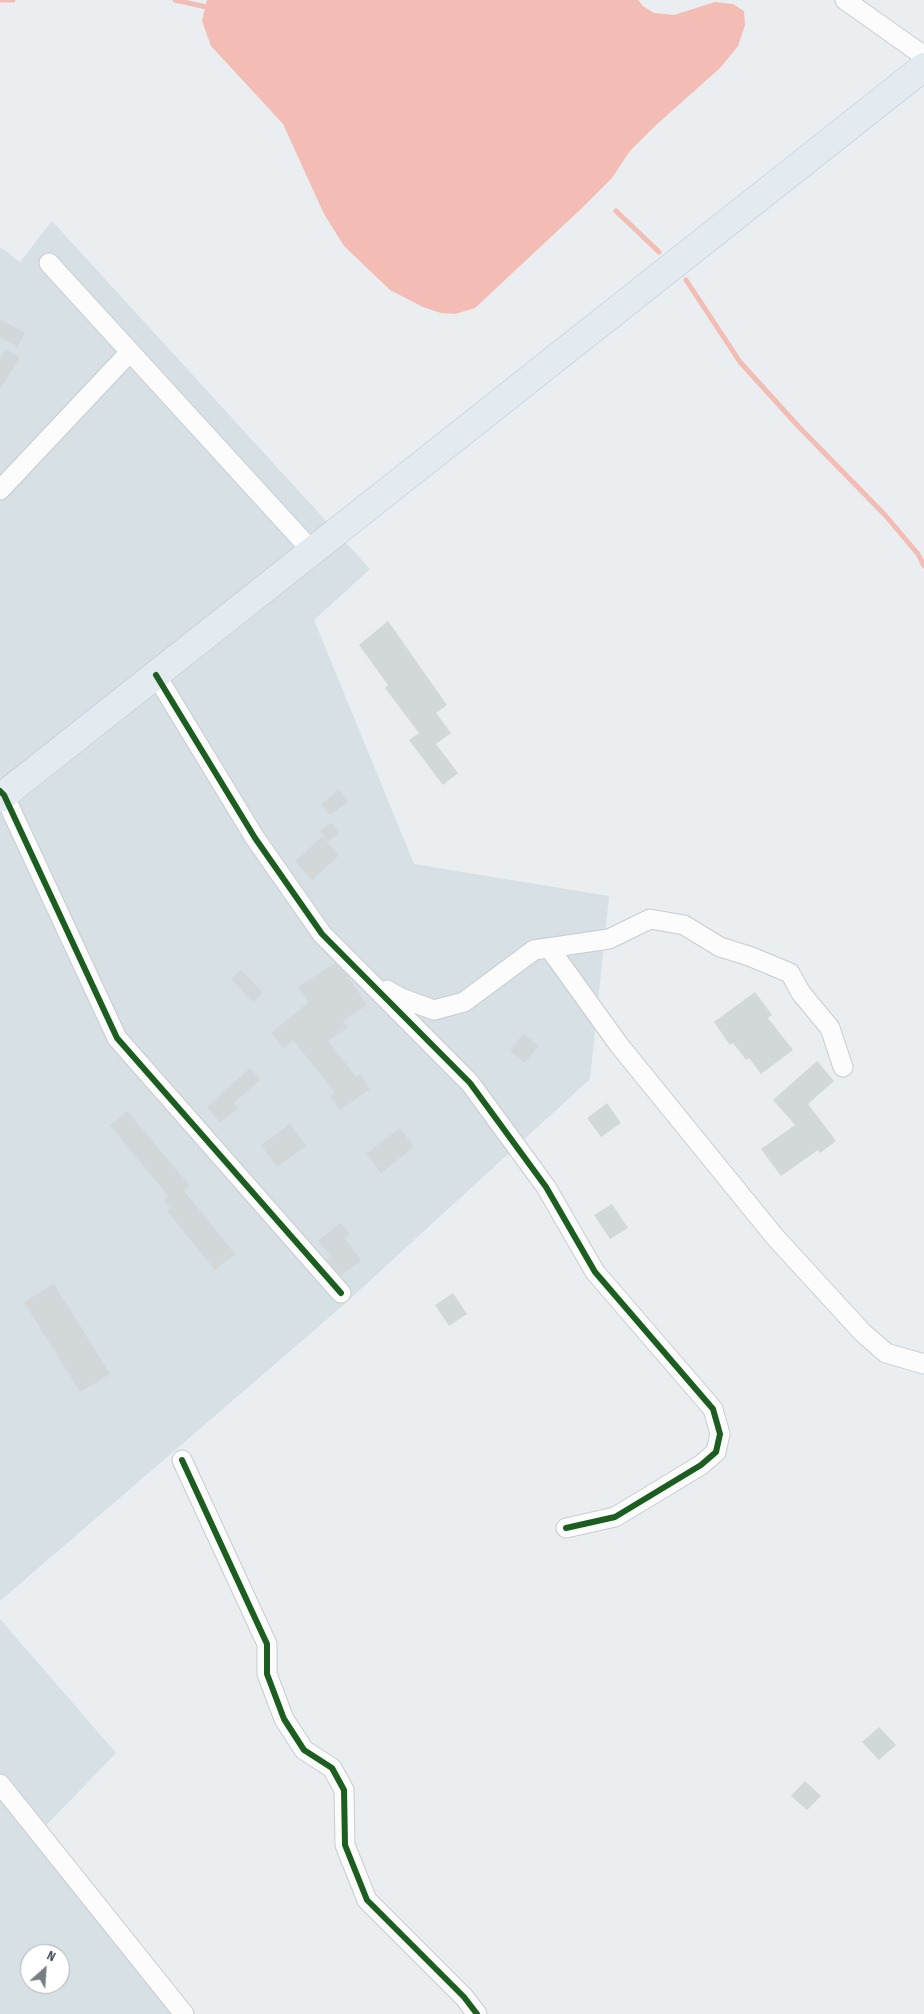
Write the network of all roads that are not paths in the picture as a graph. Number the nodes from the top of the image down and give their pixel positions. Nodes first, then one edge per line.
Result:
1 (845, 0) edge
2 (924, 56) edge
3 (924, 67) edge
4 (49, 263) dead end
5 (130, 352) junction
6 (0, 490) edge
7 (312, 551) junction
8 (156, 675) junction
9 (1, 795) edge
10 (550, 949) junction
11 (368, 979) junction
12 (843, 1067) dead end
13 (341, 1293) dead end
14 (924, 1364) edge
15 (182, 1460) dead end
16 (566, 1528) dead end
17 (0, 1784) edge
18 (184, 2014) edge
19 (477, 2014) edge

1 - 2 street
3 - 7 main road
4 - 5 street
5 - 6 street
5 - 7 street
7 - 8 main road
8 - 9 main road
8 - 11 street
9 - 13 street
10 - 11 street
10 - 12 street
10 - 14 street
11 - 16 street
15 - 19 street
17 - 18 street

